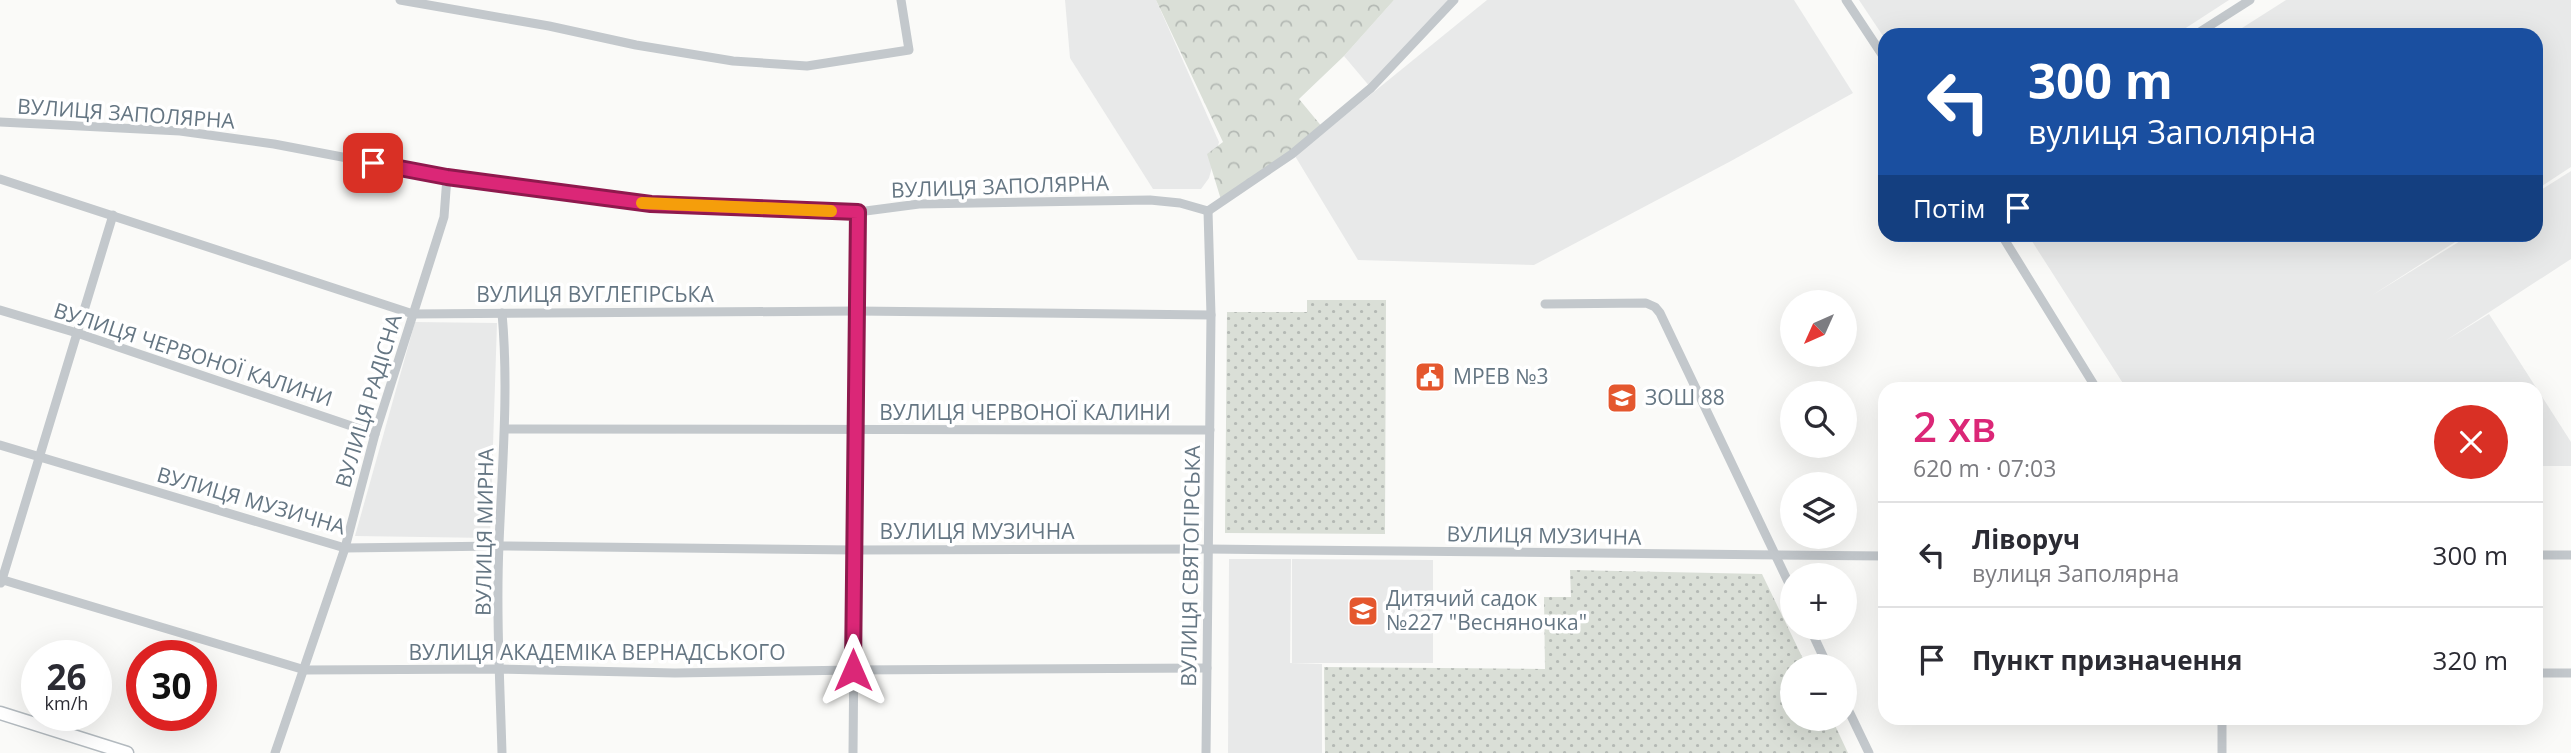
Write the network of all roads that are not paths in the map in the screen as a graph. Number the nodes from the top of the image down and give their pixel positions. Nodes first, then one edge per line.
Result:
1 (400, 0) edge
2 (901, 0) edge
3 (1454, 0) edge
4 (1846, 0) edge
5 (2250, 0) edge
6 (2205, 28) edge
7 (1878, 48) edge
8 (0, 122) edge
9 (447, 177) junction
10 (0, 179) edge
11 (1208, 211) junction
12 (858, 212) junction
13 (113, 215) junction
14 (2006, 242) edge
15 (1545, 304) dead end
16 (0, 310) edge
17 (856, 311) junction
18 (502, 313) junction
19 (413, 314) junction
20 (1211, 315) junction
21 (77, 333) junction
22 (2092, 382) edge
23 (505, 429) junction
24 (1210, 430) junction
25 (855, 431) junction
26 (375, 434) junction
27 (0, 445) edge
28 (38, 457) junction
29 (499, 546) junction
30 (345, 548) junction
31 (1209, 549) junction
32 (854, 550) junction
33 (2543, 555) edge
34 (2571, 555) edge
35 (1776, 556) junction
36 (1878, 556) edge
37 (1780, 564) edge
38 (1, 581) edge
39 (1207, 668) junction
40 (500, 669) junction
41 (305, 670) junction
42 (853, 670) junction
43 (2543, 673) edge
44 (2571, 673) edge
45 (0, 713) edge
46 (2221, 725) edge
47 (1857, 728) edge
48 (127, 753) edge
49 (275, 753) edge
50 (502, 753) edge
51 (853, 753) edge
52 (1206, 753) edge
53 (1869, 753) edge
54 (2222, 753) edge

1 - 2 street
3 - 11 street
4 - 7 street
5 - 6 street
8 - 9 street, ВУЛИЦЯ ЗАПОЛЯРНА
9 - 12 street, ВУЛИЦЯ ЗАПОЛЯРНА
9 - 19 street, ВУЛИЦЯ РАДІСНА
10 - 13 street, ВУЛИЦЯ ВУГЛЕГІРСЬКА
11 - 12 street, ВУЛИЦЯ ЗАПОЛЯРНА
11 - 20 street, ВУЛИЦЯ СВЯТОГІРСЬКА
12 - 17 street
13 - 19 street, ВУЛИЦЯ ВУГЛЕГІРСЬКА
13 - 21 street
14 - 22 street
15 - 35 street
16 - 21 street, ВУЛИЦЯ ЧЕРВОНОЇ КАЛИНИ
17 - 18 street, ВУЛИЦЯ ВУГЛЕГІРСЬКА
17 - 20 street, ВУЛИЦЯ ВУГЛЕГІРСЬКА
17 - 25 street
18 - 19 street, ВУЛИЦЯ ВУГЛЕГІРСЬКА
18 - 23 street, ВУЛИЦЯ МИРНА
19 - 26 street, ВУЛИЦЯ РАДІСНА
20 - 24 street, ВУЛИЦЯ СВЯТОГІРСЬКА
21 - 26 street, ВУЛИЦЯ ЧЕРВОНОЇ КАЛИНИ
21 - 28 street
23 - 25 street, ВУЛИЦЯ ЧЕРВОНОЇ КАЛИНИ
23 - 29 street, ВУЛИЦЯ МИРНА
24 - 25 street, ВУЛИЦЯ ЧЕРВОНОЇ КАЛИНИ
24 - 31 street, ВУЛИЦЯ СВЯТОГІРСЬКА
25 - 32 street
26 - 30 street, ВУЛИЦЯ РАДІСНА
27 - 28 street, ВУЛИЦЯ МУЗИЧНА
28 - 30 street, ВУЛИЦЯ МУЗИЧНА
28 - 38 street
29 - 30 street, ВУЛИЦЯ МУЗИЧНА
29 - 32 street, ВУЛИЦЯ МУЗИЧНА
29 - 40 street, ВУЛИЦЯ МИРНА
30 - 41 street, ВУЛИЦЯ РАДІСНА
31 - 32 street, ВУЛИЦЯ МУЗИЧНА
31 - 35 street, ВУЛИЦЯ МУЗИЧНА
31 - 39 street, ВУЛИЦЯ СВЯТОГІРСЬКА
32 - 42 street
33 - 34 street
35 - 36 street, ВУЛИЦЯ МУЗИЧНА
35 - 37 street
38 - 41 street, ВУЛИЦЯ АКАДЕМІКА ВЕРНАДСЬКОГО
39 - 42 street, ВУЛИЦЯ АКАДЕМІКА ВЕРНАДСЬКОГО
39 - 52 street, ВУЛИЦЯ СВЯТОГІРСЬКА
40 - 41 street, ВУЛИЦЯ АКАДЕМІКА ВЕРНАДСЬКОГО
40 - 42 street, ВУЛИЦЯ АКАДЕМІКА ВЕРНАДСЬКОГО
40 - 50 street, ВУЛИЦЯ МИРНА
41 - 49 street, ВУЛИЦЯ РАДІСНА
42 - 51 street
43 - 44 street
45 - 48 street
46 - 54 street
47 - 53 street

